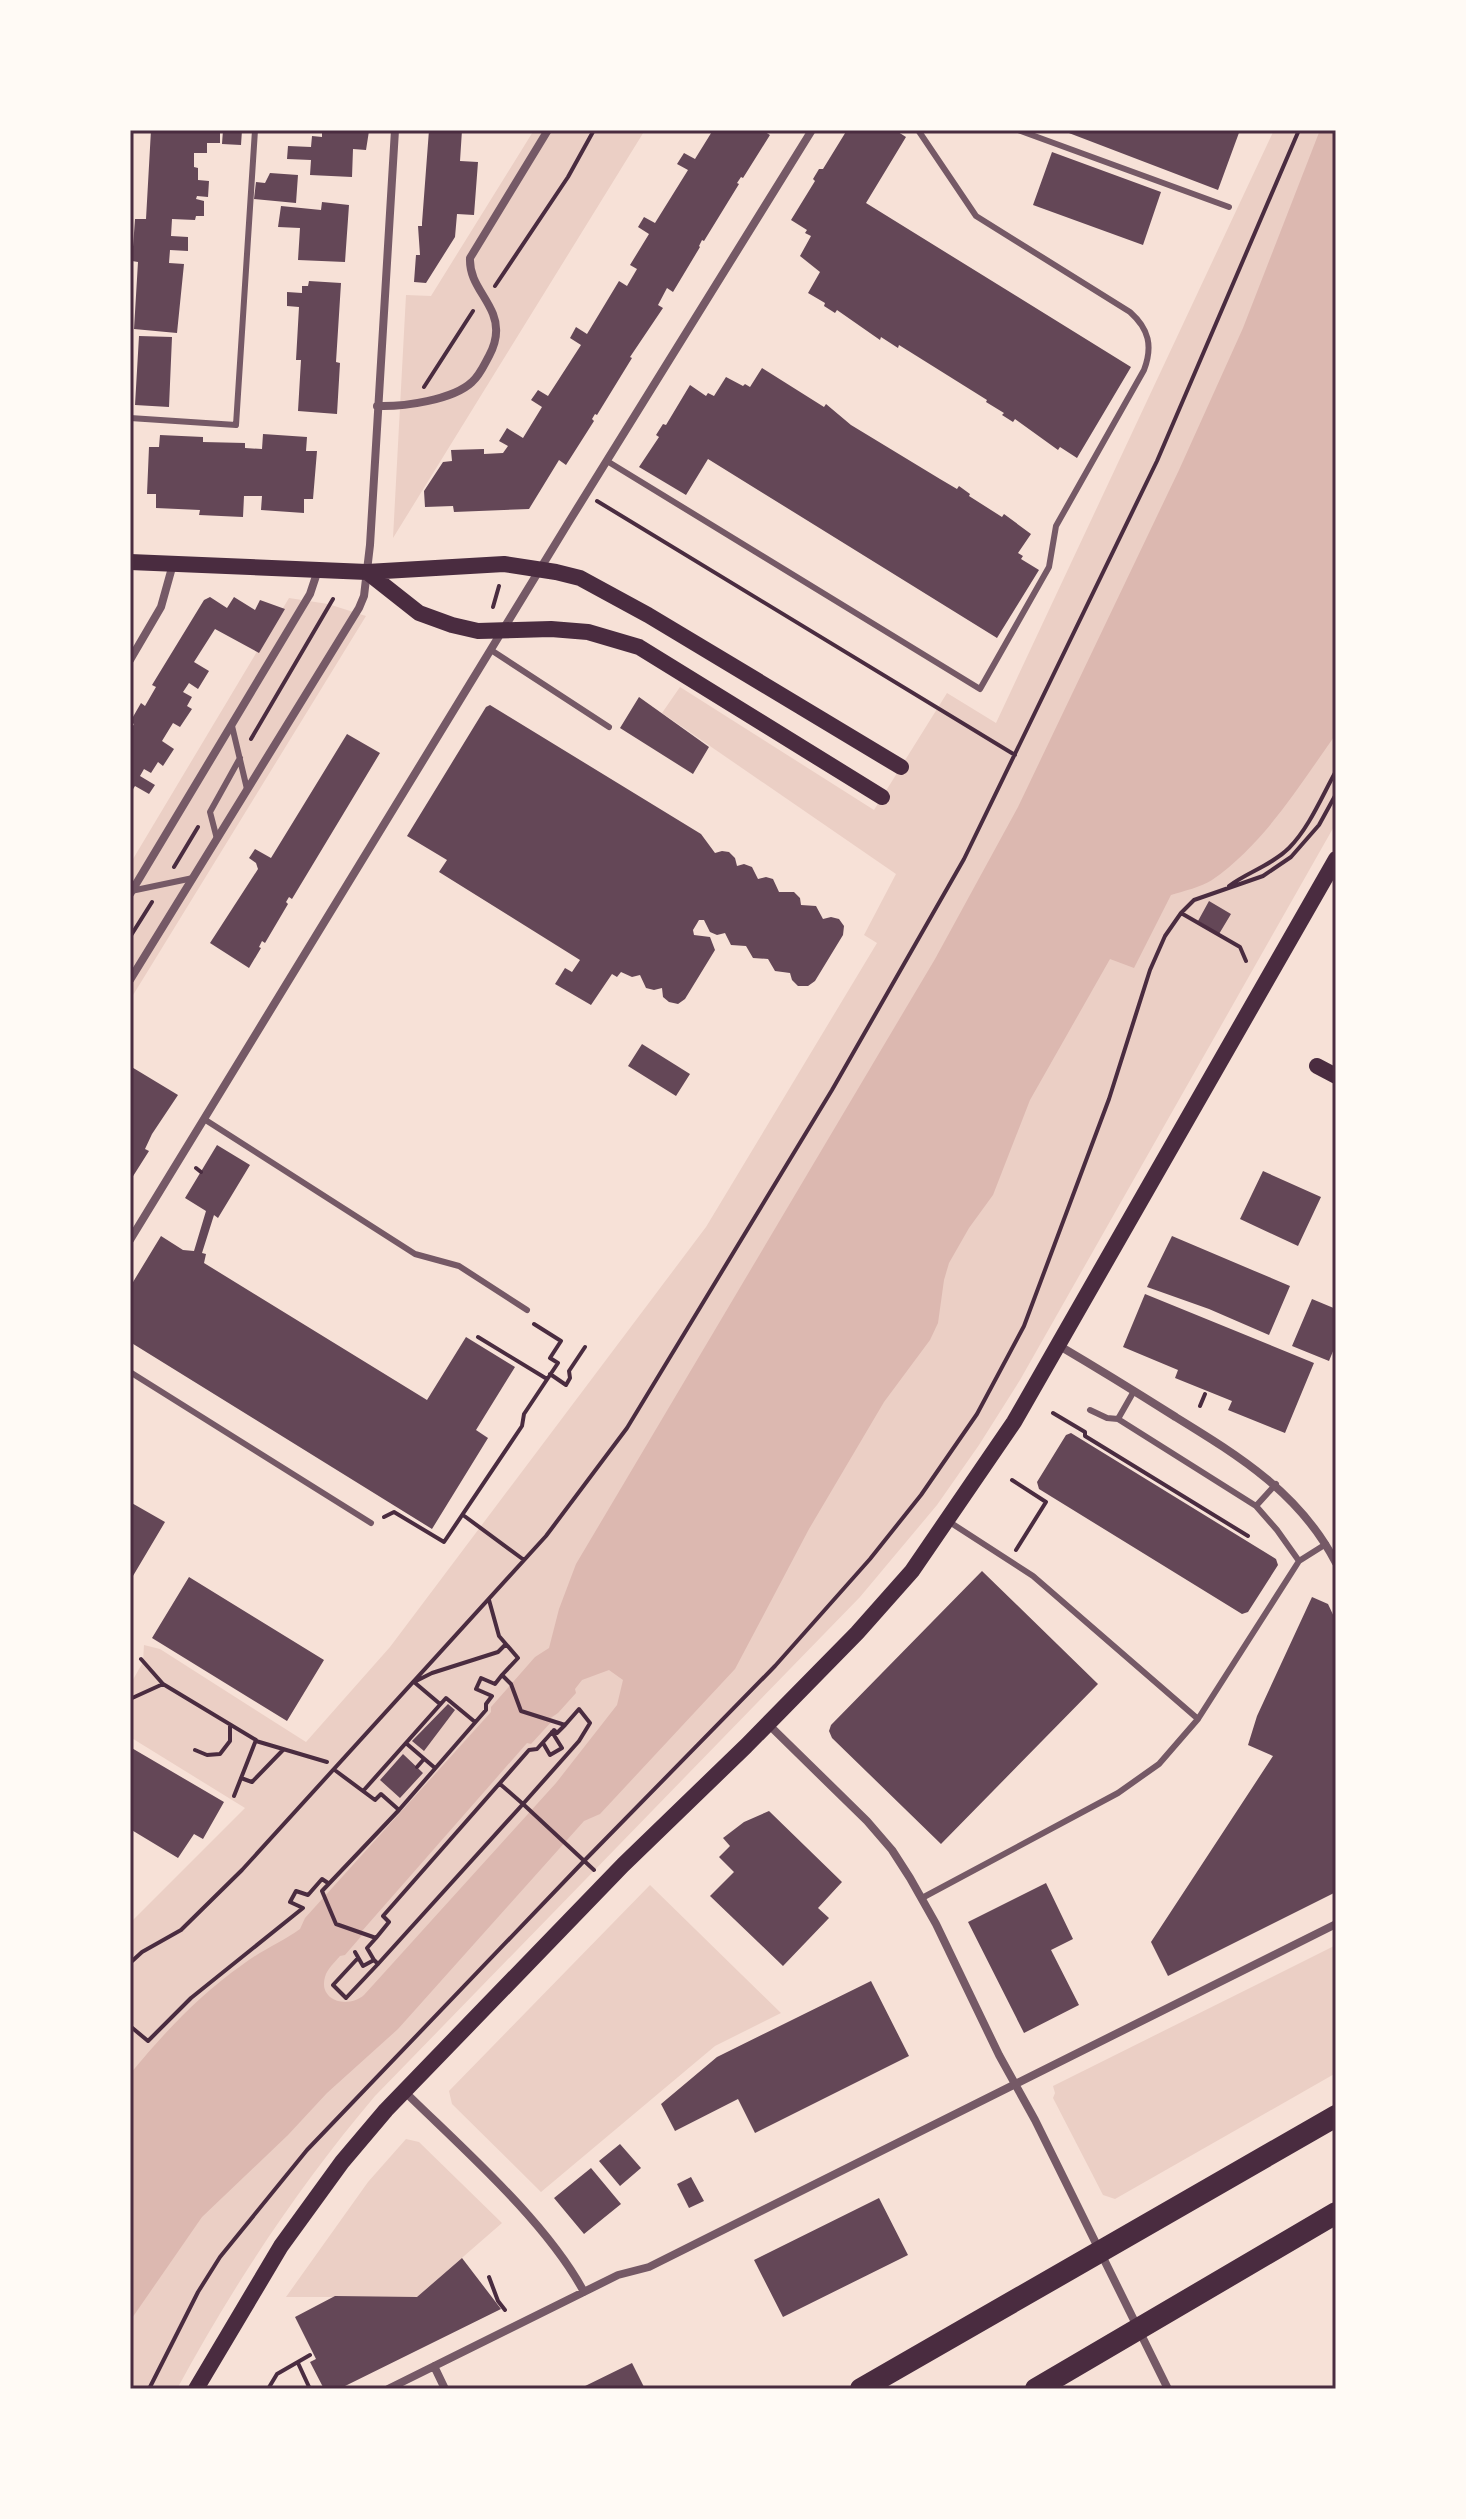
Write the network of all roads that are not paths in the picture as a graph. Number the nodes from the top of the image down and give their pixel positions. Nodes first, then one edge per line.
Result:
1 (255, 130) edge
2 (395, 130) edge
3 (548, 130) edge
4 (812, 130) edge
5 (918, 130) edge
6 (1018, 130) edge
7 (1229, 207) dead end
8 (377, 406) junction
9 (130, 418) edge
10 (607, 461) junction
11 (130, 562) edge
12 (173, 564) junction
13 (540, 569) junction
14 (318, 570) junction
15 (367, 572) junction
16 (503, 631) junction
17 (491, 650) junction
18 (130, 660) edge
19 (231, 726) junction
20 (609, 727) dead end
21 (240, 758) junction
22 (901, 767) dead end
23 (247, 789) junction
24 (882, 797) dead end
25 (217, 839) junction
26 (1336, 859) edge
27 (193, 878) junction
28 (131, 893) edge
29 (130, 980) edge
30 (1317, 1066) dead end
31 (1336, 1076) edge
32 (204, 1119) junction
33 (130, 1240) edge
34 (527, 1310) dead end
35 (1058, 1345) junction
36 (130, 1372) edge
37 (1134, 1391) junction
38 (1090, 1410) dead end
39 (1118, 1419) junction
40 (1276, 1484) junction
41 (1256, 1506) junction
42 (948, 1521) junction
43 (371, 1523) dead end
44 (1326, 1544) junction
45 (1299, 1561) junction
46 (1336, 1563) edge
47 (1198, 1719) junction
48 (768, 1724) junction
49 (922, 1898) junction
50 (1336, 1924) edge
51 (1015, 2084) junction
52 (404, 2091) junction
53 (1336, 2116) edge
54 (1336, 2213) edge
55 (584, 2292) junction
56 (434, 2366) junction
57 (196, 2389) edge
58 (388, 2389) edge
59 (445, 2389) edge
60 (861, 2389) edge
61 (1036, 2389) edge
62 (1168, 2389) edge

1 - 9 lane
2 - 8 street
3 - 8 street
4 - 10 street
5 - 10 lane
6 - 7 lane
8 - 15 street
10 - 13 street
11 - 12 main road
12 - 14 main road
12 - 18 street
13 - 15 main road
13 - 16 street
13 - 22 main road
14 - 15 main road
14 - 19 street
15 - 16 main road
15 - 23 street
16 - 17 street
16 - 24 main road
17 - 20 lane
17 - 32 street
19 - 21 lane
19 - 28 street
21 - 23 lane
21 - 25 lane
23 - 25 street
25 - 27 street
26 - 35 main road
27 - 28 lane
27 - 29 street
30 - 31 main road
32 - 33 street
32 - 34 lane
35 - 37 street
35 - 42 main road
36 - 43 lane
37 - 39 lane
37 - 40 street
38 - 39 lane
39 - 41 lane
40 - 41 lane
40 - 44 street
41 - 45 lane
42 - 47 lane
42 - 48 main road
44 - 45 lane
44 - 46 street
45 - 47 lane
47 - 49 lane
48 - 49 street
48 - 52 main road
49 - 51 street
50 - 51 street
51 - 55 street
51 - 62 street
52 - 55 street
52 - 57 main road
53 - 60 highway
54 - 61 highway
55 - 56 street
56 - 58 street
56 - 59 street

